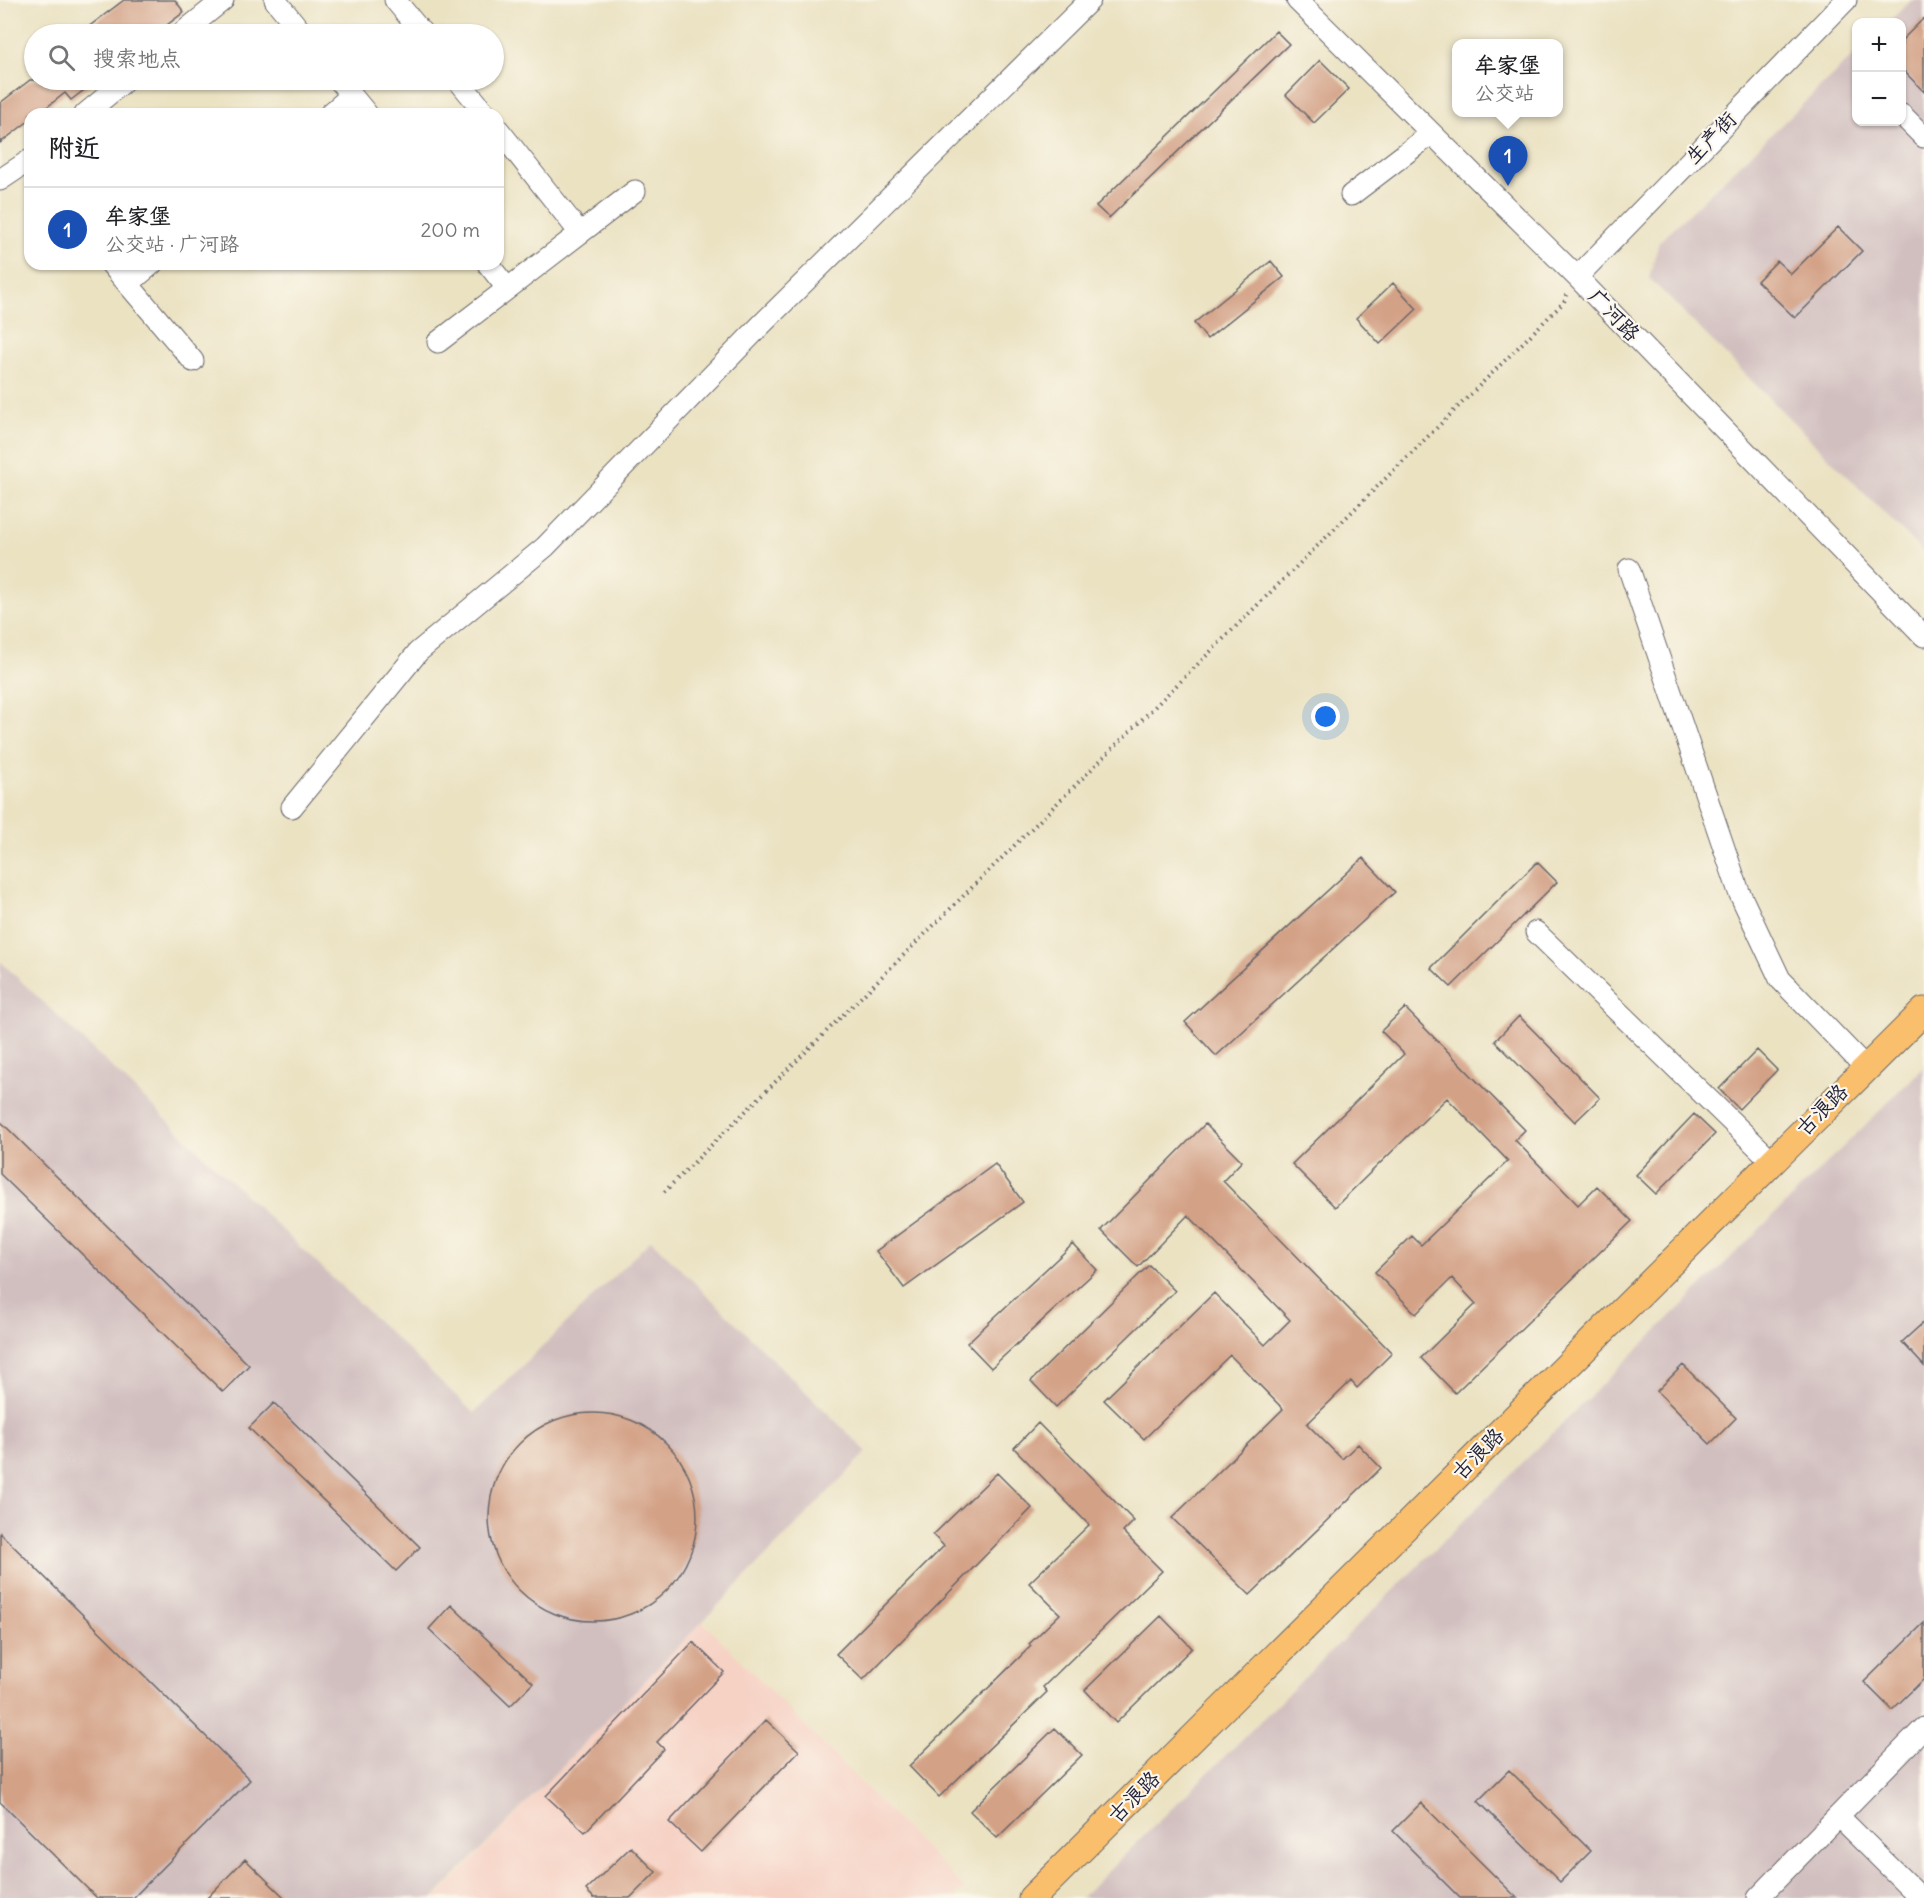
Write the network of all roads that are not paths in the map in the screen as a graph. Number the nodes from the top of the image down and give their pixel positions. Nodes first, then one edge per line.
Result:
1 (223, 0) edge
2 (275, 0) edge
3 (396, 0) edge
4 (1090, 0) edge
5 (1298, 0) edge
6 (1846, 0) edge
7 (193, 24) edge
8 (295, 24) edge
9 (415, 24) edge
10 (114, 90) edge
11 (344, 90) edge
12 (348, 90) edge
13 (466, 90) edge
14 (92, 108) edge
15 (334, 108) edge
16 (362, 108) edge
17 (481, 108) edge
18 (1906, 119) edge
19 (1431, 134) junction
20 (504, 137) edge
21 (1924, 137) edge
22 (24, 167) edge
23 (0, 180) edge
24 (635, 191) dead end
25 (1351, 195) dead end
26 (580, 233) junction
27 (116, 270) edge
28 (145, 270) edge
29 (493, 270) edge
30 (1577, 277) junction
31 (128, 284) junction
32 (507, 288) junction
33 (438, 342) dead end
34 (193, 361) dead end
35 (1629, 569) dead end
36 (1924, 636) edge
37 (292, 807) dead end
38 (1536, 932) dead end
39 (1924, 1011) edge
40 (1864, 1067) junction
41 (1772, 1161) junction
42 (1924, 1728) edge
43 (1839, 1817) junction
44 (1032, 1898) edge
45 (1758, 1898) edge
46 (1921, 1898) edge

1 - 7 street
2 - 8 street
3 - 9 street
4 - 37 street
5 - 19 street, 广河路
6 - 30 street, 生产街
10 - 14 street
11 - 15 street
12 - 16 street
13 - 17 street
18 - 21 street
19 - 25 street
19 - 30 street, 广河路
20 - 26 street
22 - 23 street
24 - 26 street
26 - 32 street
27 - 31 street
28 - 31 street
29 - 32 street
30 - 36 street, 广河路
31 - 34 street
32 - 33 street
35 - 40 street
38 - 41 street
39 - 40 main road, 古浪路
40 - 41 main road, 古浪路
41 - 44 main road, 古浪路
42 - 43 street
43 - 45 street
43 - 46 street

